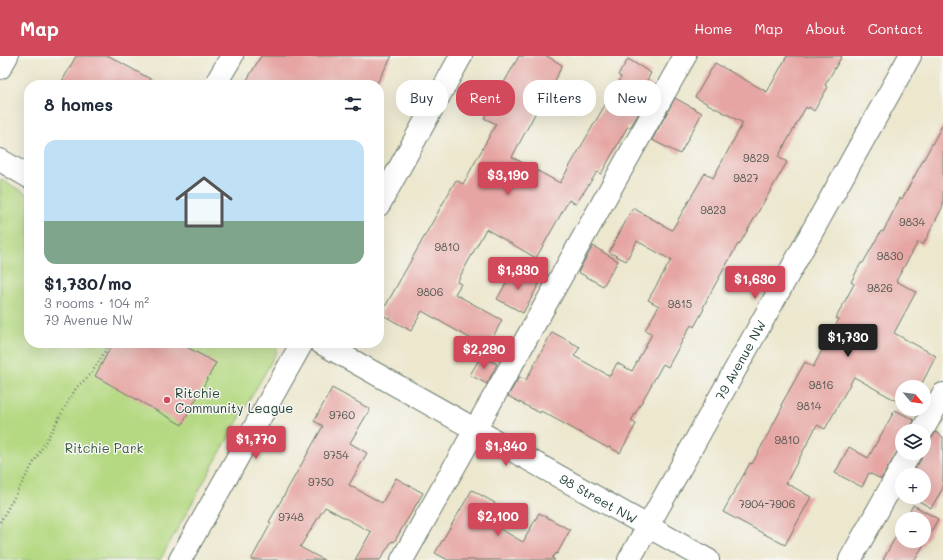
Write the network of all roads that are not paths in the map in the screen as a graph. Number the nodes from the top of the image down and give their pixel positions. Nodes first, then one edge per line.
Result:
1 (7, 56) edge
2 (232, 56) edge
3 (461, 56) edge
4 (685, 56) edge
5 (910, 56) edge
6 (0, 68) edge
7 (218, 80) edge
8 (0, 160) edge
9 (24, 174) edge
10 (384, 196) edge
11 (299, 348) edge
12 (330, 348) edge
13 (943, 394) edge
14 (926, 424) edge
15 (474, 430) junction
16 (906, 460) edge
17 (648, 526) junction
18 (180, 560) edge
19 (402, 560) edge
20 (629, 560) edge
21 (708, 560) edge
22 (850, 560) edge

1 - 6 street
2 - 7 street
3 - 10 street
4 - 15 street
5 - 17 street, 79 Avenue NW
8 - 9 street
11 - 18 street
12 - 15 street, 98 Street NW
13 - 14 street
15 - 17 street, 98 Street NW
15 - 19 street
16 - 22 street
17 - 20 street, 79 Avenue NW
17 - 21 street, 98 Street NW

